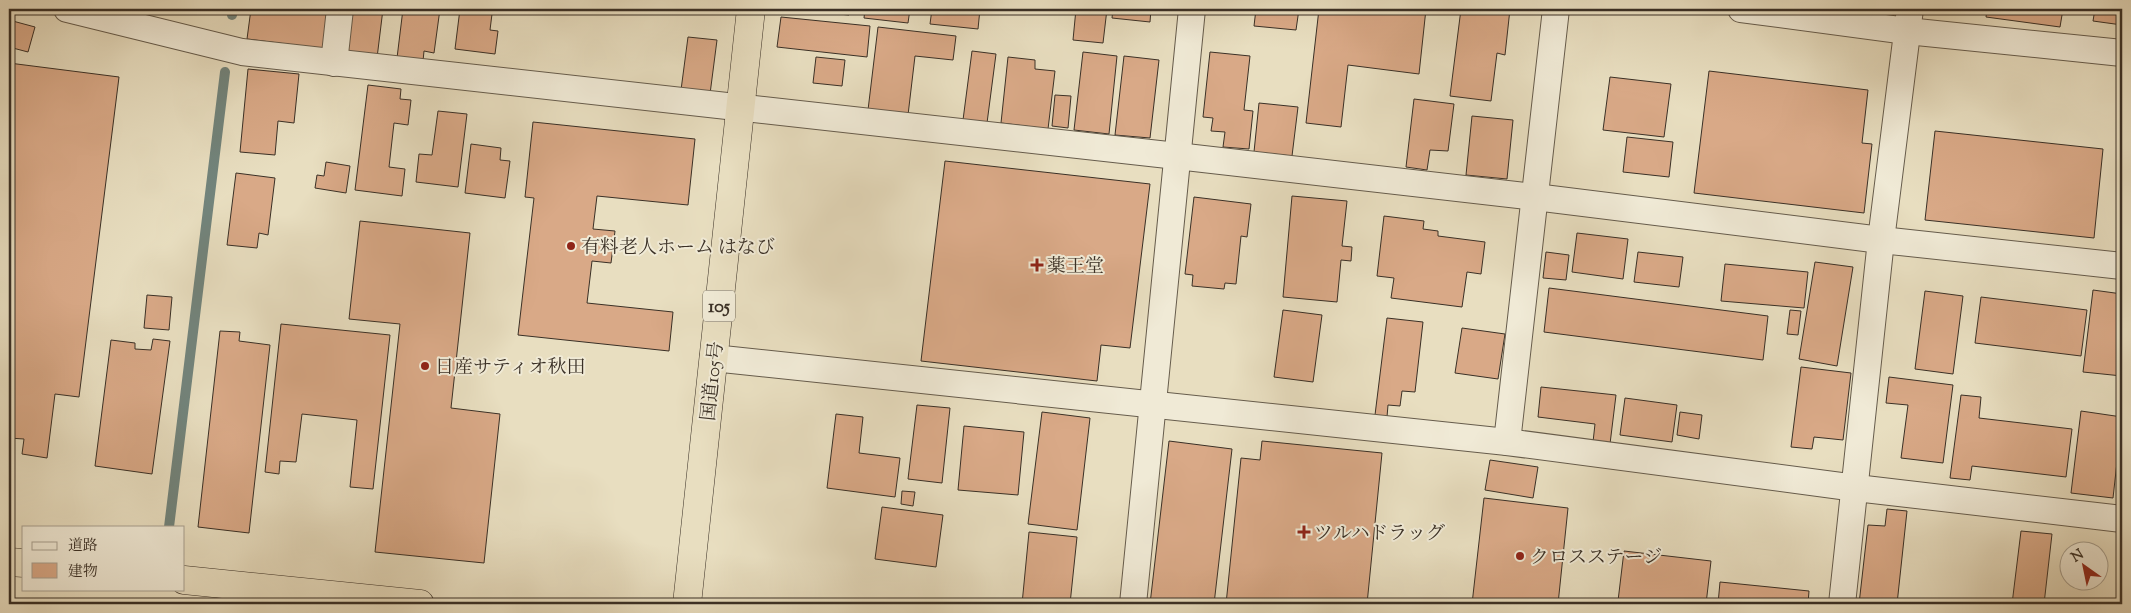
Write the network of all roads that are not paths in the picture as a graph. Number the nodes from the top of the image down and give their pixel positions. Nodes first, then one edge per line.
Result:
1 (67, 9) edge
2 (340, 9) edge
3 (752, 9) edge
4 (1192, 9) edge
5 (1556, 9) edge
6 (1741, 9) edge
7 (1909, 20) edge
8 (2122, 53) edge
9 (334, 62) junction
10 (741, 108) junction
11 (1177, 156) junction
12 (1535, 197) junction
13 (1881, 240) junction
14 (2122, 266) edge
15 (713, 358) junction
16 (1153, 406) junction
17 (1507, 442) junction
18 (1856, 488) junction
19 (2122, 519) edge
20 (9, 562) edge
21 (22, 563) edge
22 (185, 580) edge
23 (420, 604) edge
24 (687, 604) edge
25 (1133, 604) edge
26 (1842, 604) edge

1 - 9 street
2 - 9 street
3 - 10 highway, 国道105号 / 105
4 - 11 street
5 - 12 street
6 - 7 street
7 - 8 street
7 - 13 street
9 - 10 street
10 - 11 street
10 - 15 highway, 国道105号 / 105
11 - 12 street
11 - 16 street
12 - 13 street
12 - 17 street
13 - 14 street
13 - 18 street
15 - 16 street
15 - 24 highway, 国道105号 / 105
16 - 17 street
16 - 25 street
17 - 18 street
18 - 19 street
18 - 26 street
20 - 21 highway
22 - 23 highway

